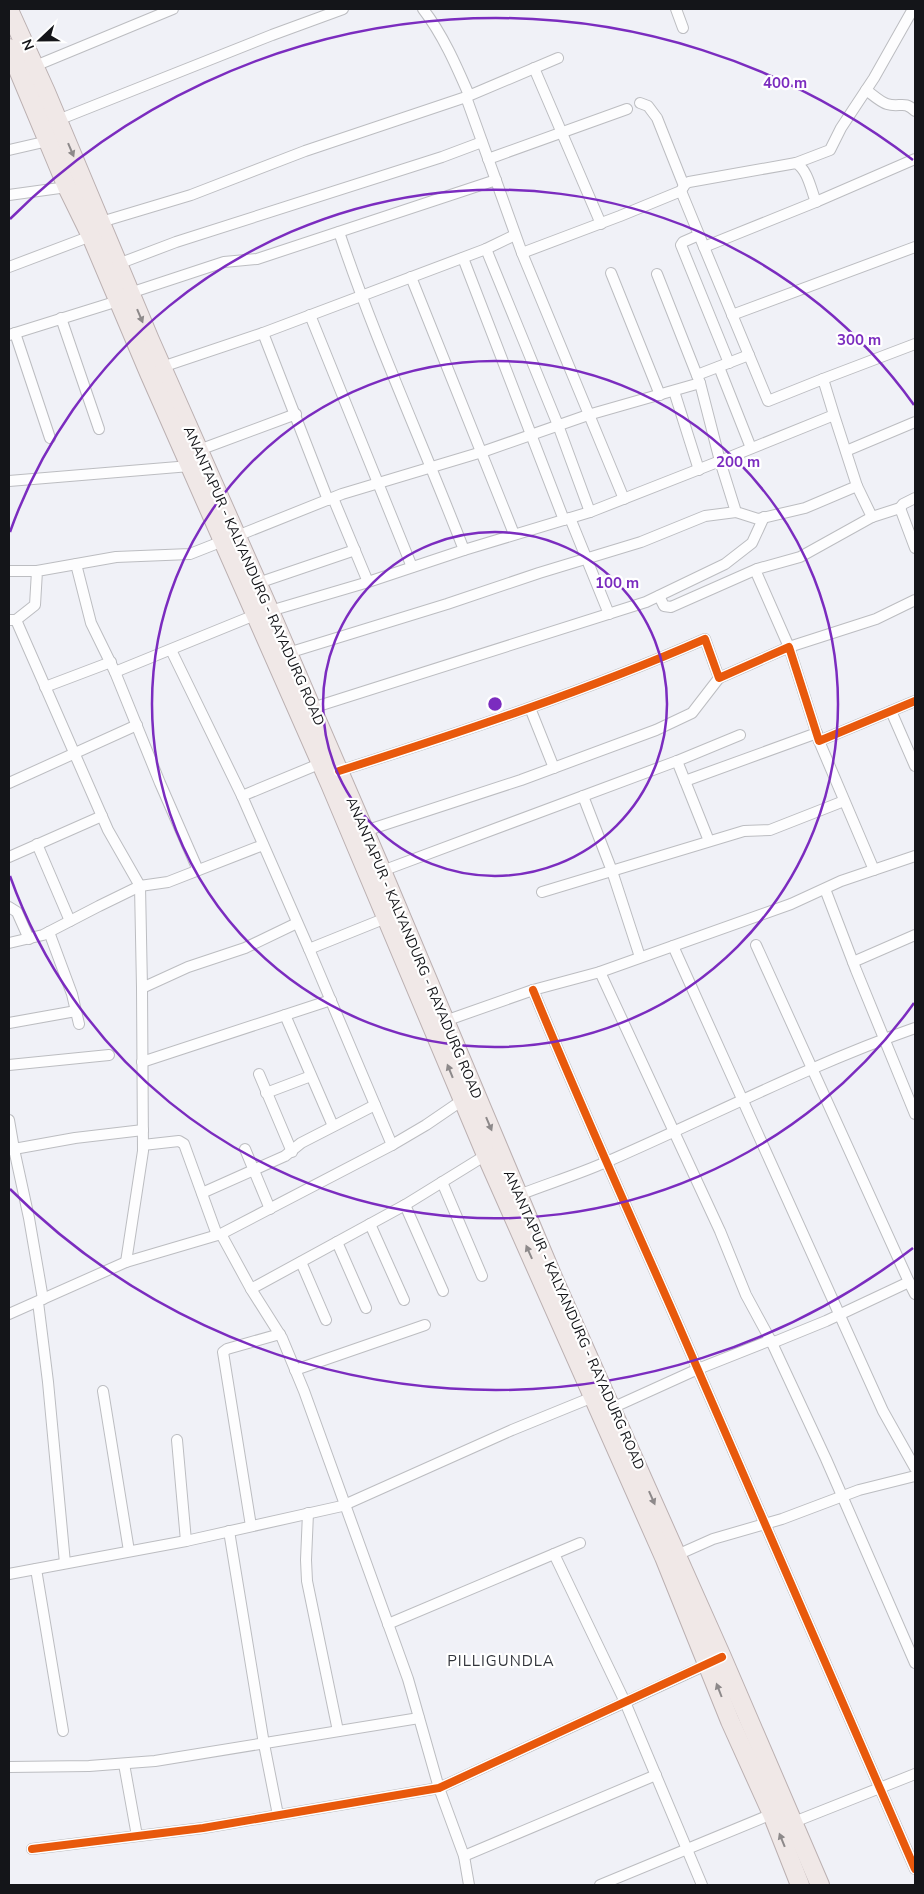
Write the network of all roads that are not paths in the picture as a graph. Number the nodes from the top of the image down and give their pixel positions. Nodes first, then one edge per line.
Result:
1 (173, 9) edge
2 (343, 9) edge
3 (424, 9) edge
4 (676, 9) edge
5 (913, 9) edge
6 (9, 10) edge
7 (683, 28) dead end
8 (9, 48) edge
9 (558, 58) dead end
10 (35, 66) junction
11 (534, 68) junction
12 (866, 90) junction
13 (467, 96) junction
14 (640, 103) dead end
15 (627, 109) dead end
16 (915, 111) edge
17 (58, 120) junction
18 (560, 133) junction
19 (48, 141) junction
20 (482, 142) junction
21 (9, 150) edge
22 (488, 158) junction
23 (915, 159) edge
24 (796, 163) junction
25 (496, 180) junction
26 (67, 187) junction
27 (682, 188) junction
28 (9, 195) edge
29 (816, 202) junction
30 (601, 224) junction
31 (96, 229) junction
32 (339, 232) junction
33 (515, 235) junction
34 (699, 235) junction
35 (704, 247) junction
36 (915, 247) edge
37 (486, 249) junction
38 (522, 253) junction
39 (463, 258) junction
40 (118, 264) junction
41 (9, 267) edge
42 (611, 273) dead end
43 (658, 274) dead end
44 (411, 278) junction
45 (361, 296) junction
46 (124, 297) junction
47 (310, 315) junction
48 (732, 315) junction
49 (61, 318) junction
50 (263, 333) junction
51 (12, 334) edge
52 (915, 344) edge
53 (749, 355) junction
54 (724, 365) junction
55 (162, 367) junction
56 (699, 379) junction
57 (823, 379) junction
58 (674, 391) junction
59 (660, 395) junction
60 (296, 414) junction
61 (588, 415) junction
62 (834, 415) junction
63 (915, 422) edge
64 (558, 426) junction
65 (99, 429) dead end
66 (531, 435) junction
67 (50, 438) dead end
68 (752, 448) junction
69 (199, 450) junction
70 (482, 452) junction
71 (846, 452) junction
72 (720, 461) junction
73 (190, 466) junction
74 (432, 467) junction
75 (699, 470) junction
76 (9, 481) edge
77 (379, 483) junction
78 (857, 486) junction
79 (624, 498) junction
80 (915, 498) edge
81 (331, 499) junction
82 (900, 508) junction
83 (590, 512) junction
84 (736, 512) junction
85 (764, 517) junction
86 (872, 517) junction
87 (567, 519) junction
88 (514, 534) junction
89 (230, 539) junction
90 (915, 548) edge
91 (355, 550) junction
92 (464, 550) junction
93 (585, 559) junction
94 (76, 564) junction
95 (412, 568) junction
96 (757, 569) junction
97 (9, 571) edge
98 (37, 571) junction
99 (368, 582) junction
100 (258, 583) junction
101 (659, 596) junction
102 (915, 600) edge
103 (263, 613) junction
104 (609, 614) junction
105 (12, 620) edge
106 (789, 647) junction
107 (171, 650) junction
108 (288, 653) junction
109 (110, 662) junction
110 (115, 672) junction
111 (719, 678) junction
112 (45, 687) junction
113 (915, 701) edge
114 (312, 708) junction
115 (530, 708) junction
116 (892, 711) junction
117 (136, 725) junction
118 (740, 735) dead end
119 (818, 737) junction
120 (75, 752) junction
121 (677, 761) junction
122 (331, 764) junction
123 (915, 766) edge
124 (554, 768) junction
125 (685, 781) junction
126 (9, 783) edge
127 (242, 796) junction
128 (583, 796) junction
129 (844, 801) junction
130 (102, 816) junction
131 (365, 831) junction
132 (709, 841) junction
133 (37, 844) junction
134 (263, 845) junction
135 (915, 856) edge
136 (9, 857) edge
137 (198, 870) junction
138 (874, 870) junction
139 (382, 871) junction
140 (612, 871) junction
141 (140, 886) junction
142 (824, 889) junction
143 (542, 892) dead end
144 (9, 907) edge
145 (386, 918) junction
146 (70, 921) junction
147 (297, 922) junction
148 (50, 932) junction
149 (915, 935) edge
150 (28, 939) junction
151 (9, 943) edge
152 (756, 945) dead end
153 (673, 946) junction
154 (309, 949) junction
155 (640, 957) junction
156 (853, 962) junction
157 (600, 972) junction
158 (142, 988) junction
159 (533, 990) junction
160 (330, 1000) junction
161 (76, 1011) junction
162 (285, 1015) junction
163 (445, 1021) junction
164 (9, 1023) edge
165 (79, 1024) dead end
166 (915, 1028) edge
167 (884, 1039) junction
168 (108, 1055) dead end
169 (142, 1062) junction
170 (9, 1065) edge
171 (812, 1070) junction
172 (259, 1074) dead end
173 (311, 1076) junction
174 (266, 1093) junction
175 (468, 1096) junction
176 (744, 1099) junction
177 (375, 1105) junction
178 (915, 1114) edge
179 (9, 1120) edge
180 (333, 1126) junction
181 (143, 1130) junction
182 (673, 1132) junction
183 (392, 1145) junction
184 (143, 1146) junction
185 (11, 1149) edge
186 (246, 1149) dead end
187 (292, 1152) junction
188 (486, 1155) junction
189 (607, 1161) junction
190 (254, 1171) junction
191 (442, 1182) junction
192 (202, 1193) junction
193 (518, 1195) junction
194 (405, 1205) junction
195 (270, 1209) junction
196 (370, 1224) junction
197 (219, 1235) junction
198 (337, 1242) junction
199 (126, 1262) junction
200 (301, 1262) junction
201 (482, 1276) dead end
202 (909, 1282) junction
203 (251, 1289) junction
204 (443, 1291) dead end
205 (915, 1294) edge
206 (40, 1300) junction
207 (404, 1300) dead end
208 (366, 1308) dead end
209 (9, 1314) edge
210 (840, 1315) junction
211 (326, 1320) dead end
212 (425, 1325) dead end
213 (280, 1334) junction
214 (771, 1342) junction
215 (698, 1369) junction
216 (295, 1370) junction
217 (103, 1391) dead end
218 (593, 1397) junction
219 (612, 1408) junction
220 (177, 1440) dead end
221 (915, 1468) edge
222 (915, 1476) edge
223 (842, 1496) junction
224 (346, 1505) junction
225 (308, 1514) junction
226 (766, 1524) junction
227 (251, 1526) junction
228 (229, 1531) junction
229 (186, 1541) junction
230 (580, 1543) dead end
231 (129, 1552) junction
232 (554, 1554) junction
233 (677, 1555) junction
234 (65, 1564) junction
235 (36, 1569) junction
236 (9, 1574) edge
237 (388, 1624) junction
238 (716, 1661) junction
239 (915, 1663) edge
240 (625, 1702) junction
241 (419, 1718) junction
242 (338, 1731) junction
243 (63, 1732) dead end
244 (264, 1744) junction
245 (124, 1764) junction
246 (9, 1767) edge
247 (915, 1774) edge
248 (656, 1775) junction
249 (439, 1788) junction
250 (881, 1789) junction
251 (772, 1814) junction
252 (278, 1815) junction
253 (794, 1822) junction
254 (137, 1836) junction
255 (32, 1849) dead end
256 (687, 1850) junction
257 (464, 1856) junction
258 (915, 1869) edge
259 (467, 1885) edge
260 (600, 1885) edge
261 (702, 1885) edge
262 (800, 1885) edge
263 (820, 1885) edge

1 - 10 street
2 - 17 street
3 - 13 street
4 - 7 street
5 - 12 street
6 - 10 highway, ANANTAPUR - KALYANDURG - RAYADURG ROAD
8 - 19 highway, ANANTAPUR - KALYANDURG - RAYADURG ROAD
9 - 11 street
10 - 17 highway, ANANTAPUR - KALYANDURG - RAYADURG ROAD
11 - 13 street
11 - 18 street
12 - 16 street
12 - 24 street
13 - 20 street
13 - 31 street
14 - 27 street
15 - 18 street
17 -> 31 highway, ANANTAPUR - KALYANDURG - RAYADURG ROAD
18 - 22 street
18 - 30 street
19 - 21 street
19 - 26 highway, ANANTAPUR - KALYANDURG - RAYADURG ROAD
20 - 22 street
20 - 40 street
22 - 25 street
23 - 29 street
24 - 27 street
24 - 29 street
25 - 32 street
25 - 33 street
26 - 28 street
26 - 31 highway, ANANTAPUR - KALYANDURG - RAYADURG ROAD
27 - 30 street
27 - 34 street
29 - 35 street
30 - 38 street
31 - 40 highway, ANANTAPUR - KALYANDURG - RAYADURG ROAD
31 - 41 street
31 - 46 highway, ANANTAPUR - KALYANDURG - RAYADURG ROAD
32 - 45 street
32 - 46 street
33 - 37 street
33 - 38 street
34 - 35 street
34 - 54 street
35 - 48 street
36 - 48 street
37 - 39 street
37 - 64 street
38 - 61 street
39 - 44 street
39 - 66 street
40 - 46 highway, ANANTAPUR - KALYANDURG - RAYADURG ROAD
42 - 59 street
43 - 56 street
44 - 45 street
44 - 70 street
45 - 47 street
45 - 74 street
46 - 49 street
46 -> 55 highway, ANANTAPUR - KALYANDURG - RAYADURG ROAD
46 - 73 highway, ANANTAPUR - KALYANDURG - RAYADURG ROAD
47 - 50 street
47 - 77 street
48 - 53 street
49 - 51 street
49 - 65 street
50 - 55 street
50 - 60 street
51 - 67 street
52 - 57 street
53 - 54 street
53 - 57 street
54 - 56 street
54 - 68 street
55 - 69 highway, ANANTAPUR - KALYANDURG - RAYADURG ROAD
56 - 58 street
56 - 72 street
57 - 62 street
58 - 59 street
58 - 75 street
59 - 61 street
60 - 69 street
60 - 81 street
61 - 64 street
61 - 79 street
62 - 68 street
62 - 71 street
63 - 71 street
64 - 66 street
64 - 83 street
66 - 70 street
66 - 87 street
68 - 72 street
69 - 89 highway, ANANTAPUR - KALYANDURG - RAYADURG ROAD
70 - 74 street
70 - 88 street
71 - 78 street
72 - 75 street
72 - 84 street
73 - 76 street
73 - 89 highway, ANANTAPUR - KALYANDURG - RAYADURG ROAD
74 - 77 street
74 - 92 street
75 - 79 street
77 - 81 street
77 - 95 street
78 - 85 street
78 - 86 street
79 - 83 street
80 - 82 street
81 - 89 street
81 - 91 street
82 - 86 street
82 - 90 street
83 - 87 street
84 - 85 street
84 - 93 street
85 - 101 street
86 - 96 street
87 - 88 street
87 - 93 street
88 - 92 street
89 - 94 street
89 - 100 highway, ANANTAPUR - KALYANDURG - RAYADURG ROAD
89 - 103 highway, ANANTAPUR - KALYANDURG - RAYADURG ROAD
91 - 99 street
91 - 100 street
92 - 95 street
93 - 104 street
93 - 108 street
94 - 98 street
94 - 109 street
95 - 99 street
96 - 101 street
96 - 106 street
97 - 98 street
98 - 105 street
99 - 103 street
100 - 103 highway, ANANTAPUR - KALYANDURG - RAYADURG ROAD
101 - 104 street
102 - 106 street
103 - 107 street
103 - 108 highway, ANANTAPUR - KALYANDURG - RAYADURG ROAD
103 - 122 highway, ANANTAPUR - KALYANDURG - RAYADURG ROAD
104 - 114 street
105 - 112 street
106 - 111 street
106 - 119 street
107 - 110 street
107 - 127 street
108 - 114 highway, ANANTAPUR - KALYANDURG - RAYADURG ROAD
109 - 110 street
109 - 112 street
110 - 117 street
111 - 115 street
111 - 124 street
112 - 120 street
113 - 116 street
114 - 122 highway, ANANTAPUR - KALYANDURG - RAYADURG ROAD
115 - 122 street
115 - 124 street
116 - 119 street
116 - 123 street
117 - 120 street
117 - 137 street
118 - 121 street
119 - 125 street
119 - 129 street
120 - 126 street
120 - 130 street
121 - 125 street
121 - 128 street
122 - 127 street
122 - 131 highway, ANANTAPUR - KALYANDURG - RAYADURG ROAD
122 - 145 highway, ANANTAPUR - KALYANDURG - RAYADURG ROAD
124 - 131 street
125 - 132 street
127 - 134 street
128 - 139 street
128 - 140 street
129 - 132 street
129 - 138 street
130 - 133 street
130 - 141 street
131 - 139 highway, ANANTAPUR - KALYANDURG - RAYADURG ROAD
132 - 140 street
133 - 136 street
133 - 146 street
134 - 137 street
134 - 147 street
135 - 138 street
137 - 141 street
138 - 142 street
139 - 163 highway, ANANTAPUR - KALYANDURG - RAYADURG ROAD
140 - 143 street
140 - 155 street
141 - 146 street
141 - 158 street
142 - 153 street
142 - 156 street
144 - 150 street
145 - 154 street
175 -> 145 highway, ANANTAPUR - KALYANDURG - RAYADURG ROAD
146 - 148 street
147 - 154 street
147 - 158 street
148 - 150 street
148 - 161 street
149 - 156 street
150 - 151 street
152 - 171 street
153 - 155 street
153 - 176 street
154 - 160 street
155 - 157 street
156 - 167 street
157 - 159 street
157 - 182 street
158 - 169 street
159 - 163 street
159 - 189 street
160 - 162 street
160 - 177 street
161 - 164 street
161 - 165 street
162 - 169 street
162 - 173 street
163 - 175 highway, ANANTAPUR - KALYANDURG - RAYADURG ROAD
166 - 167 street
167 - 171 street
167 - 178 street
168 - 170 street
169 - 181 street
171 - 176 street
171 - 202 street
172 - 174 street
173 - 174 street
173 - 180 street
174 - 187 street
175 - 183 street
175 - 188 highway, ANANTAPUR - KALYANDURG - RAYADURG ROAD
175 -> 193 highway, ANANTAPUR - KALYANDURG - RAYADURG ROAD
176 - 182 street
176 - 210 street
177 - 180 street
177 - 183 street
179 - 185 street
180 - 187 street
181 - 184 street
181 - 185 street
182 - 189 street
182 - 214 street
183 - 195 street
184 - 192 street
184 - 199 street
185 - 206 street
186 - 190 street
187 - 190 street
188 - 191 street
218 -> 188 highway, ANANTAPUR - KALYANDURG - RAYADURG ROAD
189 - 193 street
189 - 215 street
190 - 192 street
190 - 195 street
191 - 194 street
191 - 201 street
192 - 197 street
193 - 219 highway, ANANTAPUR - KALYANDURG - RAYADURG ROAD
194 - 196 street
194 - 204 street
195 - 197 street
196 - 198 street
196 - 207 street
197 - 199 street
197 - 203 street
198 - 200 street
198 - 208 street
199 - 206 street
200 - 203 street
200 - 211 street
202 - 205 street
202 - 210 street
203 - 213 street
206 - 209 street
206 - 234 street
210 - 214 street
210 - 221 street
212 - 216 street
213 - 216 street
213 - 227 street
214 - 215 street
214 - 223 street
215 - 219 street
215 - 226 street
216 - 224 street
217 - 231 street
218 - 224 street
218 - 238 highway, ANANTAPUR - KALYANDURG - RAYADURG ROAD
219 -> 233 highway, ANANTAPUR - KALYANDURG - RAYADURG ROAD
220 - 229 street
222 - 223 street
223 - 226 street
223 - 239 street
224 - 225 street
224 - 237 street
225 - 227 street
225 - 242 street
226 - 233 street
226 - 250 street
227 - 228 street
228 - 229 street
228 - 244 street
229 - 231 street
230 - 232 street
231 - 234 street
232 - 237 street
232 - 240 street
233 - 238 highway, ANANTAPUR - KALYANDURG - RAYADURG ROAD
234 - 235 street
235 - 236 street
235 - 243 street
237 - 241 street
238 - 240 street
251 -> 238 highway, ANANTAPUR - KALYANDURG - RAYADURG ROAD
238 - 253 highway, ANANTAPUR - KALYANDURG - RAYADURG ROAD
240 - 248 street
240 - 249 street
241 - 242 street
241 - 249 street
242 - 244 street
244 - 245 street
244 - 252 street
245 - 246 street
245 - 254 street
247 - 250 street
248 - 256 street
248 - 257 street
249 - 252 street
249 - 257 street
250 - 253 street
250 - 258 street
251 - 256 street
262 -> 251 highway, ANANTAPUR - KALYANDURG - RAYADURG ROAD
252 - 254 street
253 - 263 highway, ANANTAPUR - KALYANDURG - RAYADURG ROAD
254 - 255 street
256 - 260 street
256 - 261 street
257 - 259 street

